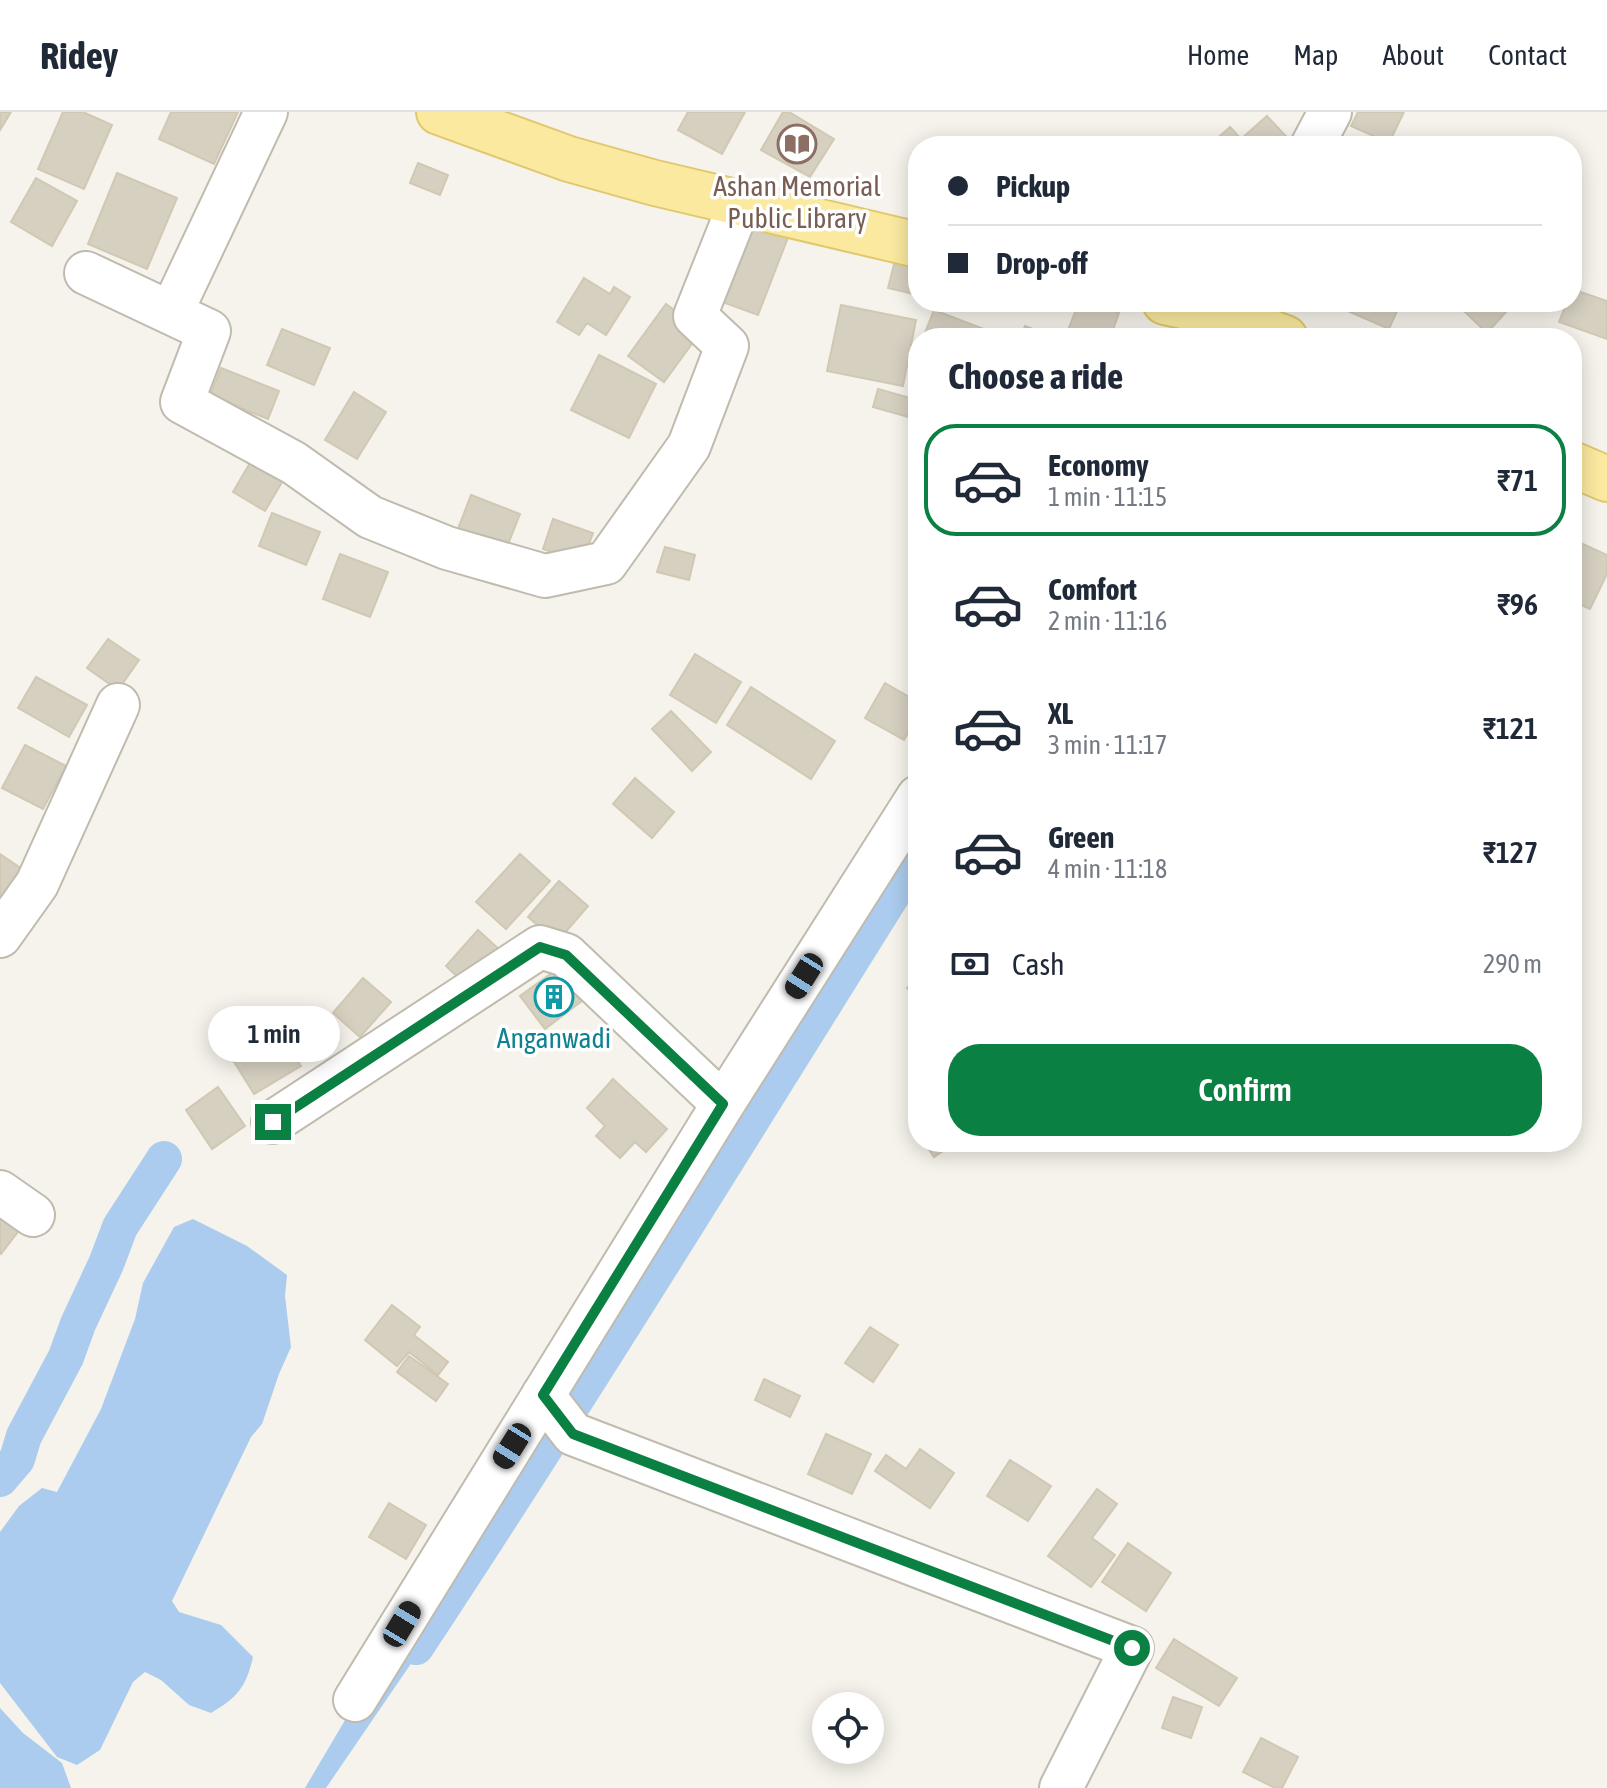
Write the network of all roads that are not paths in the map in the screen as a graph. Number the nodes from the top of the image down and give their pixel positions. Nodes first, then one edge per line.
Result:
1 (266, 112) edge
2 (439, 112) edge
3 (1330, 112) edge
4 (1317, 136) edge
5 (740, 203) junction
6 (908, 243) edge
7 (86, 273) dead end
8 (1200, 312) edge
9 (171, 313) junction
10 (1243, 324) edge
11 (1582, 468) edge
12 (1607, 479) edge
13 (118, 705) dead end
14 (908, 813) edge
15 (0, 936) edge
16 (723, 1104) junction
17 (273, 1122) dead end
18 (543, 1395) junction
19 (355, 1700) dead end
20 (1061, 1788) edge

1 - 9 street
2 - 5 main road
3 - 4 street
5 - 6 main road
5 - 9 street
7 - 9 street
8 - 10 main road
11 - 12 main road
13 - 15 street
14 - 16 street
16 - 17 street
16 - 18 street
18 - 19 street
18 - 20 street

